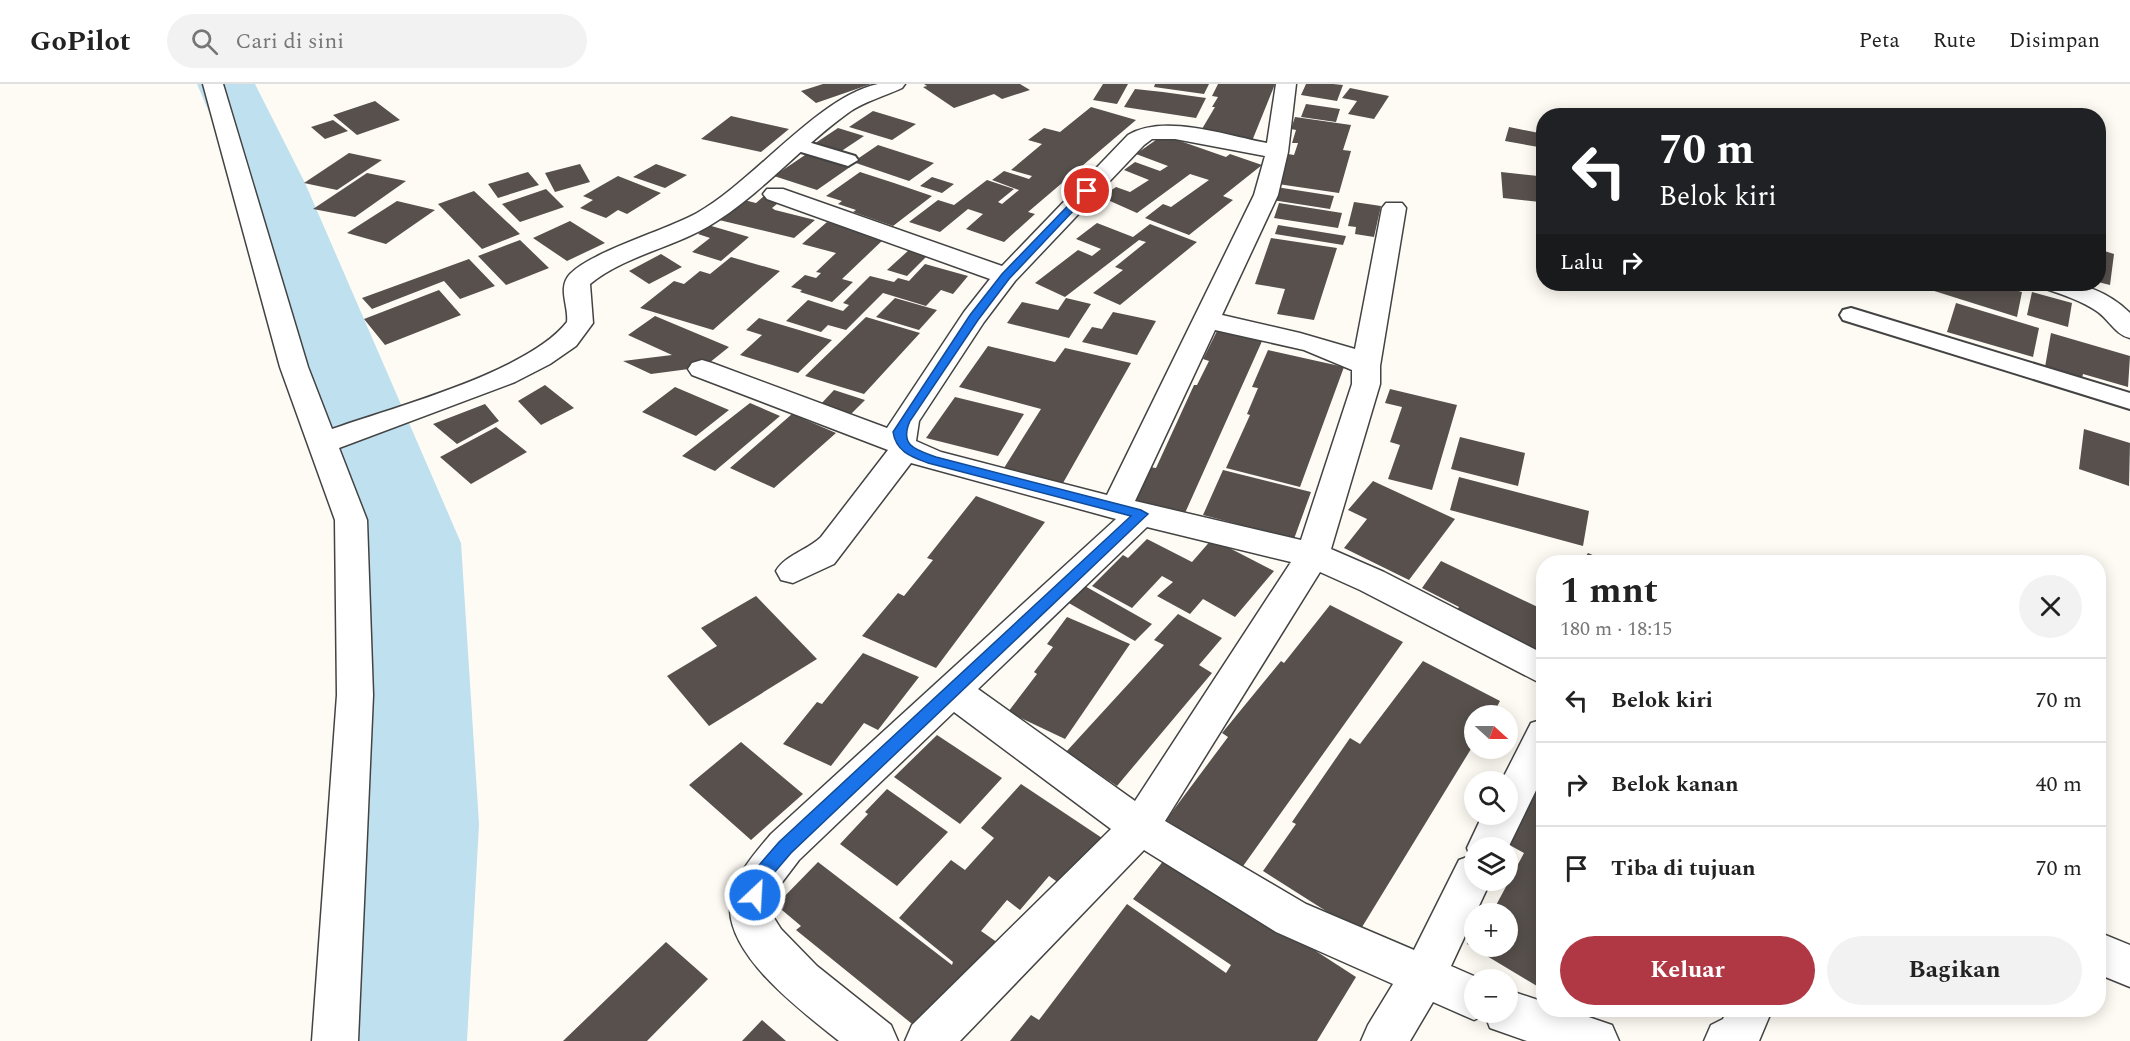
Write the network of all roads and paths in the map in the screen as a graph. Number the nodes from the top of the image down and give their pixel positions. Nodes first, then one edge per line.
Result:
1 (213, 84) edge
2 (895, 84) edge
3 (1286, 84) edge
4 (798, 145) junction
5 (1276, 152) junction
6 (848, 160) dead end
7 (775, 194) dead end
8 (1394, 208) dead end
9 (1006, 276) junction
10 (2072, 291) edge
11 (1851, 315) dead end
12 (1207, 320) junction
13 (2130, 330) edge
14 (1366, 366) junction
15 (702, 369) dead end
16 (2130, 401) edge
17 (336, 438) junction
18 (905, 447) junction
19 (1129, 511) junction
20 (1313, 555) junction
21 (793, 571) dead end
22 (1536, 667) edge
23 (952, 690) junction
24 (1536, 750) edge
25 (1518, 787) edge
26 (1140, 827) junction
27 (1465, 891) edge
28 (2106, 956) edge
29 (2130, 966) edge
30 (1424, 975) junction
31 (1464, 993) edge
32 (1518, 1016) edge
33 (1747, 1017) edge
34 (334, 1041) edge
35 (874, 1041) edge
36 (928, 1041) edge
37 (1384, 1041) edge
38 (1596, 1041) edge
39 (1727, 1041) edge

1 - 17 street
2 - 4 street
3 - 5 street
4 - 6 lane
4 - 17 street
5 - 9 street
5 - 12 street
7 - 9 street
8 - 14 street
9 - 18 street
10 - 13 street
11 - 16 lane
12 - 14 street
12 - 19 street
14 - 20 street
15 - 18 street
17 - 34 street
18 - 19 street
18 - 21 street
19 - 20 street
19 - 23 street
20 - 22 street
20 - 26 street
23 - 26 street
23 - 35 street
24 - 25 street
26 - 30 street
26 - 36 street
27 - 30 street
28 - 29 street
30 - 31 street
30 - 37 street
32 - 38 street
33 - 39 street

